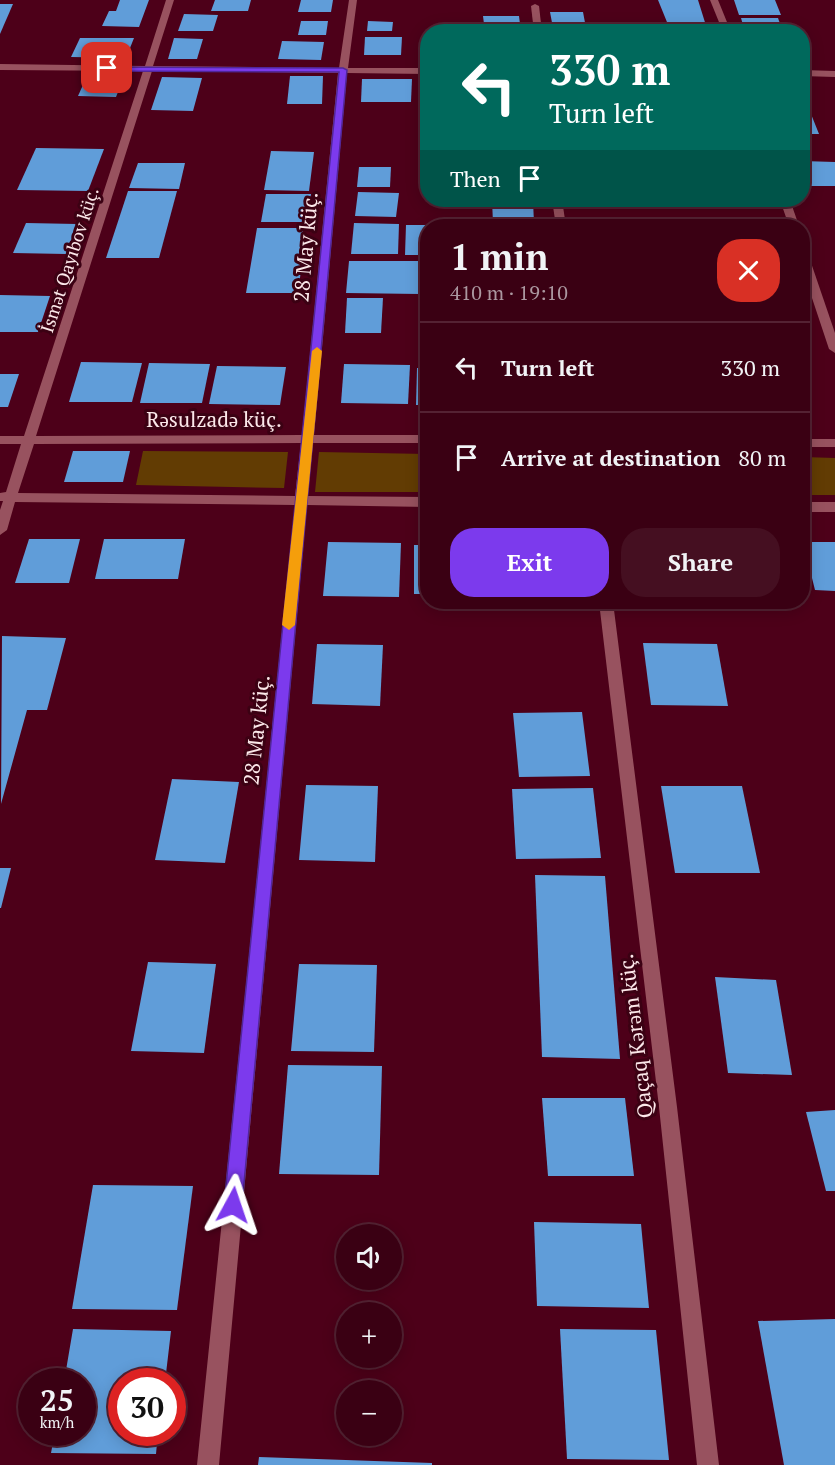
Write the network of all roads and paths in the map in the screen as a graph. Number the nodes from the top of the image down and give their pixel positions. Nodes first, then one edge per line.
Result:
1 (170, 0) edge
2 (353, 0) edge
3 (714, 0) edge
4 (535, 6) dead end
5 (537, 24) edge
6 (724, 24) edge
7 (0, 67) edge
8 (149, 69) junction
9 (343, 70) junction
10 (420, 71) edge
11 (810, 73) edge
12 (835, 74) edge
13 (810, 275) edge
14 (835, 349) edge
15 (420, 439) edge
16 (0, 440) edge
17 (28, 440) junction
18 (308, 440) junction
19 (810, 443) edge
20 (835, 443) edge
21 (5, 497) edge
22 (301, 501) junction
23 (420, 502) edge
24 (810, 507) edge
25 (835, 507) edge
26 (0, 530) edge
27 (607, 609) edge
28 (208, 1465) edge
29 (708, 1465) edge

1 - 8 street, İsmət Qayıbov küç.
2 - 9 street, 28 May küç.
3 - 6 street
4 - 5 street
7 - 8 street
8 - 9 street
8 - 17 street, İsmət Qayıbov küç.
9 - 10 street
9 - 18 street, 28 May küç.
11 - 12 street
13 - 14 street
15 - 18 street, Rəsulzadə küç.
16 - 17 street, Rəsulzadə küç.
17 - 18 street, Rəsulzadə küç.
17 - 21 street, İsmət Qayıbov küç.
18 - 22 street, 28 May küç.
19 - 20 street
21 - 22 street
21 - 26 street, İsmət Qayıbov küç.
22 - 23 street
22 - 28 street, 28 May küç.
24 - 25 street
27 - 29 street, Qaçaq Kərəm küç.

